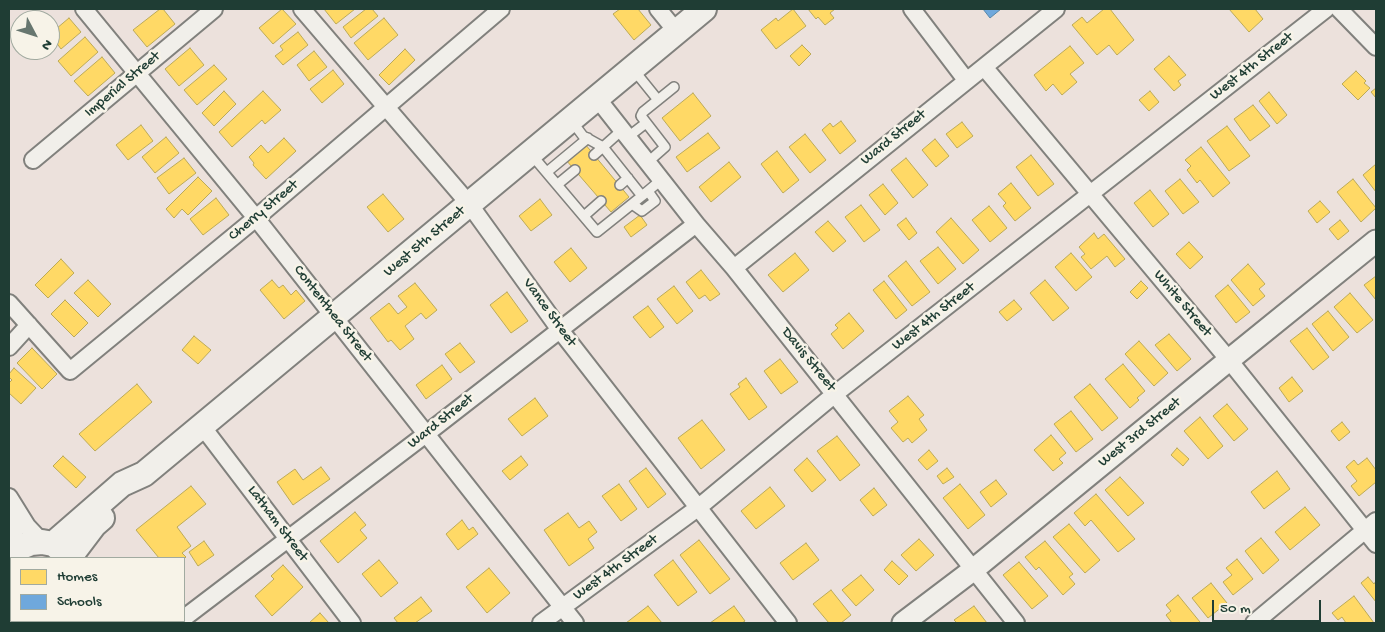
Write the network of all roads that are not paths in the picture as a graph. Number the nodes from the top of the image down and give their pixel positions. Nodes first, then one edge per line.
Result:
1 (84, 9) edge
2 (214, 9) edge
3 (302, 9) edge
4 (501, 9) edge
5 (658, 9) edge
6 (704, 9) edge
7 (912, 9) edge
8 (1056, 9) edge
9 (1326, 9) edge
10 (1339, 9) edge
11 (676, 31) junction
12 (1376, 47) edge
13 (984, 67) junction
14 (633, 68) junction
15 (138, 73) junction
16 (966, 80) junction
17 (674, 87) dead end
18 (597, 98) junction
19 (658, 100) junction
20 (387, 108) junction
21 (571, 120) junction
22 (646, 123) junction
23 (625, 134) junction
24 (588, 138) junction
25 (603, 147) junction
26 (531, 153) junction
27 (594, 154) dead end
28 (33, 160) dead end
29 (648, 162) junction
30 (575, 170) dead end
31 (547, 172) junction
32 (628, 178) junction
33 (662, 180) junction
34 (558, 184) junction
35 (620, 185) dead end
36 (645, 193) junction
37 (1090, 194) junction
38 (601, 201) dead end
39 (632, 204) junction
40 (470, 205) junction
41 (584, 216) junction
42 (256, 218) junction
43 (696, 224) junction
44 (1376, 241) edge
45 (734, 268) junction
46 (9, 303) edge
47 (333, 317) junction
48 (30, 326) junction
49 (560, 330) junction
50 (9, 347) edge
51 (1229, 360) junction
52 (835, 394) junction
53 (202, 426) junction
54 (426, 434) junction
55 (9, 497) edge
56 (698, 507) junction
57 (9, 517) edge
58 (1370, 526) edge
59 (288, 538) junction
60 (1376, 544) edge
61 (58, 550) edge
62 (11, 557) edge
63 (13, 557) edge
64 (973, 570) junction
65 (562, 607) junction
66 (185, 617) edge
67 (352, 623) edge
68 (541, 623) edge
69 (574, 623) edge
70 (788, 623) edge
71 (903, 623) edge
72 (1016, 623) edge
73 (1254, 623) edge

1 - 15 street, Contenthea Street
2 - 15 street, Imperial Street
3 - 20 street, Vance Street
4 - 20 street, Cherry Street
5 - 11 street
6 - 11 main road, West 5th Street
7 - 16 street
8 - 13 street, Ward Street
9 - 37 street, West 4th Street
10 - 12 street
11 - 14 main road, West 5th Street
13 - 16 street, Ward Street
13 - 37 street, White Street
14 - 18 main road, West 5th Street
14 - 19 lane
15 - 28 street, Imperial Street
15 - 42 street, Contenthea Street
16 - 45 street, Ward Street
17 - 19 lane
18 - 21 main road, West 5th Street
18 - 23 street, Davis Street
19 - 22 lane
20 - 40 street, Vance Street
20 - 42 street, Cherry Street
21 - 24 lane
21 - 26 main road, West 5th Street
22 - 23 lane
22 - 29 lane
23 - 25 lane
23 - 29 street, Davis Street
24 - 25 lane
24 - 31 lane
25 - 27 lane
25 - 32 lane
26 - 31 lane
26 - 40 main road, West 5th Street
29 - 33 street, Davis Street
30 - 34 lane
31 - 34 lane
32 - 35 lane
32 - 36 lane
33 - 36 lane
33 - 43 street, Davis Street
34 - 41 lane
36 - 39 lane
36 - 39 lane
37 - 51 street, White Street
37 - 52 street, West 4th Street
38 - 41 lane
39 - 41 lane
40 - 47 main road, West 5th Street
40 - 49 street, Vance Street
42 - 47 street, Contenthea Street
42 - 48 street, Cherry Street
43 - 45 street, Davis Street
43 - 49 street, Ward Street
44 - 51 street, West 3rd Street
45 - 52 street, Davis Street
46 - 48 street
47 - 53 main road, West 5th Street
47 - 54 street, Contenthea Street
48 - 50 street
49 - 54 street, Ward Street
49 - 56 street, Vance Street
51 - 58 street, White Street
51 - 64 street, West 3rd Street
52 - 56 street, West 4th Street
52 - 64 street, Davis Street
53 - 59 street, Latham Street
53 - 61 main road, West 5th Street
54 - 59 street, Ward Street
54 - 65 street, Contenthea Street
55 - 61 street
56 - 65 street, West 4th Street
56 - 70 street, Vance Street
57 - 62 street
58 - 60 street, White Street
58 - 73 street
59 - 66 street, Ward Street
59 - 67 street, Latham Street
61 - 63 main road
64 - 71 street, West 3rd Street
64 - 72 street, Davis Street
65 - 68 street, West 4th Street
65 - 69 street, Contenthea Street

